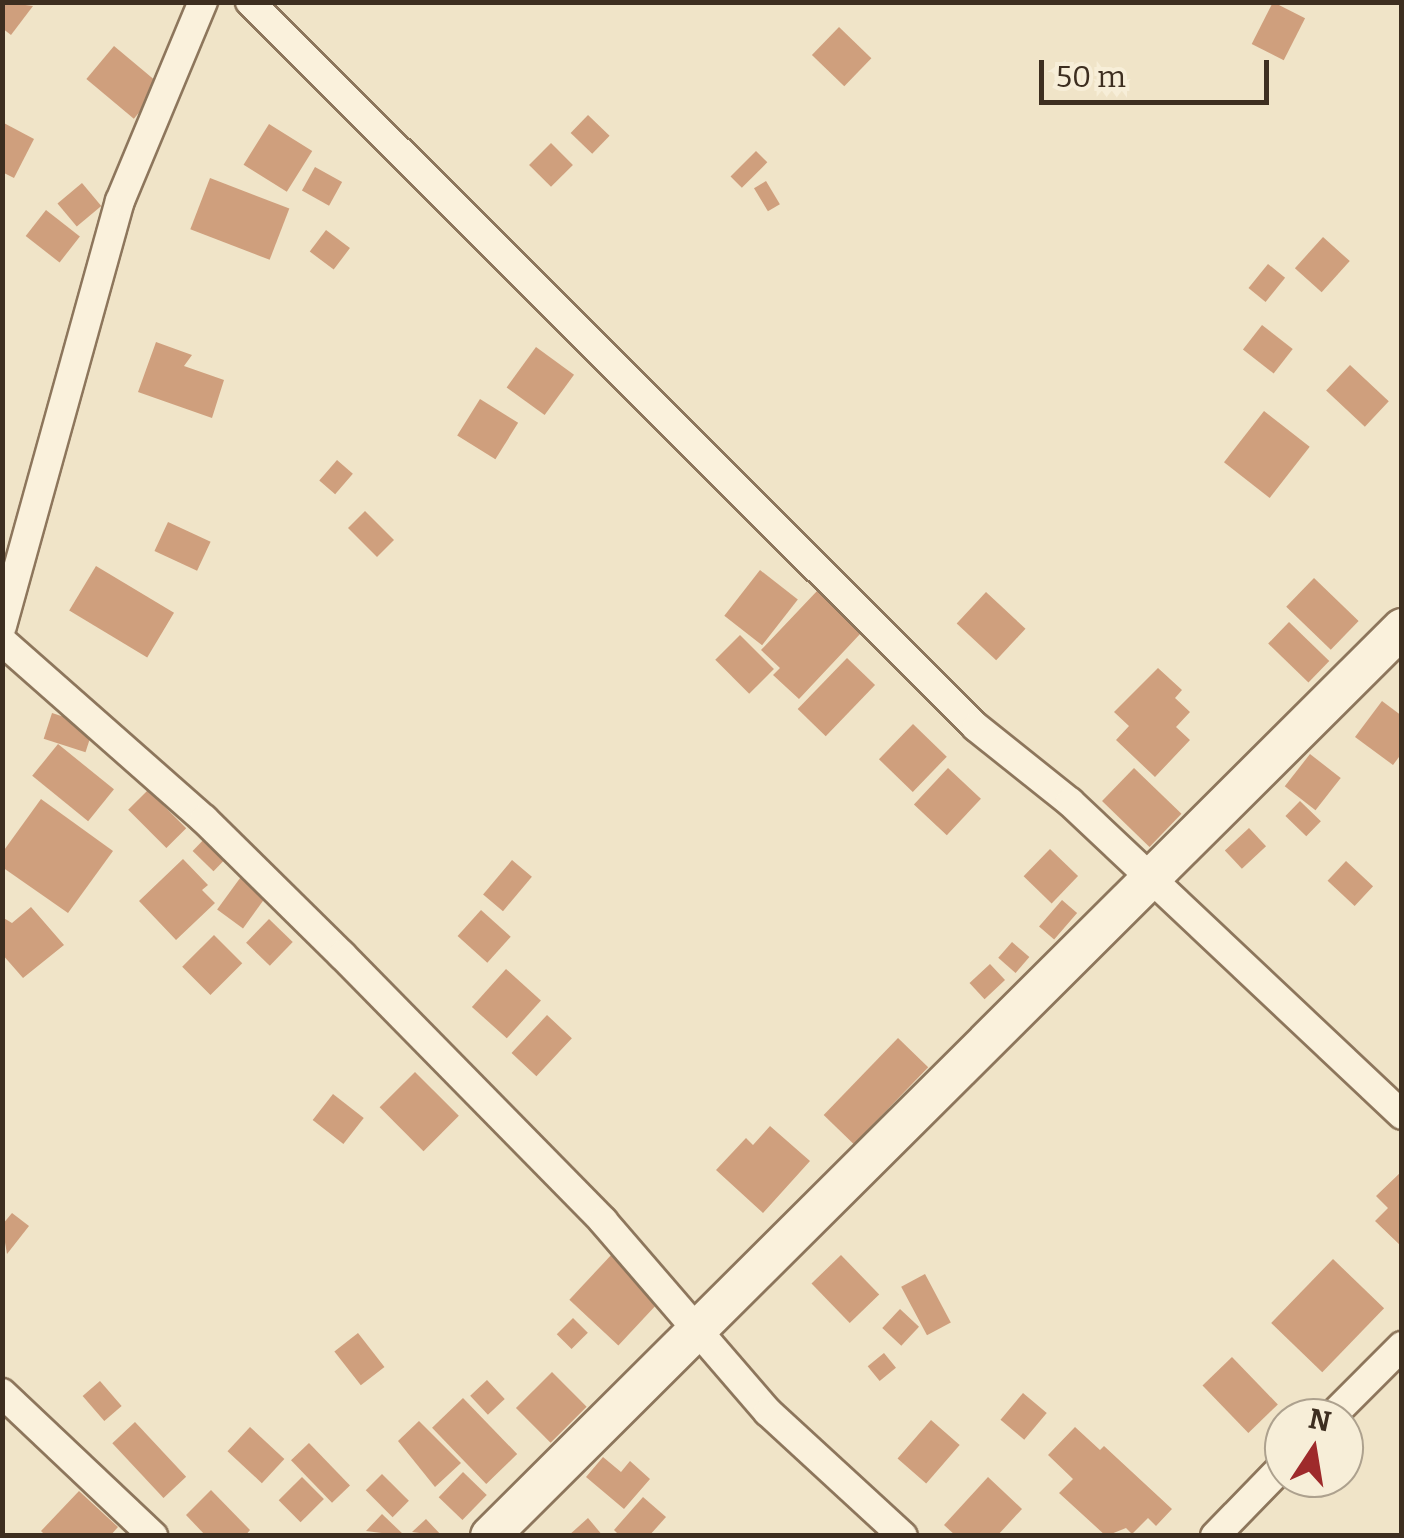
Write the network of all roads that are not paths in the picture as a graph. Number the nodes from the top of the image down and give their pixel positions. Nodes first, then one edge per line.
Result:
1 (203, 2) edge
2 (250, 2) edge
3 (2, 626) edge
4 (1402, 628) edge
5 (2, 641) edge
6 (1149, 880) junction
7 (1402, 1115) edge
8 (701, 1329) junction
9 (1402, 1346) edge
10 (2, 1393) edge
11 (1350, 1398) edge
12 (1264, 1485) edge
13 (153, 1536) edge
14 (490, 1536) edge
15 (903, 1536) edge
16 (1214, 1536) edge

1 - 3 street
2 - 6 street
4 - 6 main road
5 - 8 street
6 - 7 street
6 - 8 main road
8 - 14 main road
8 - 15 street
9 - 11 street
10 - 13 street
12 - 16 street

